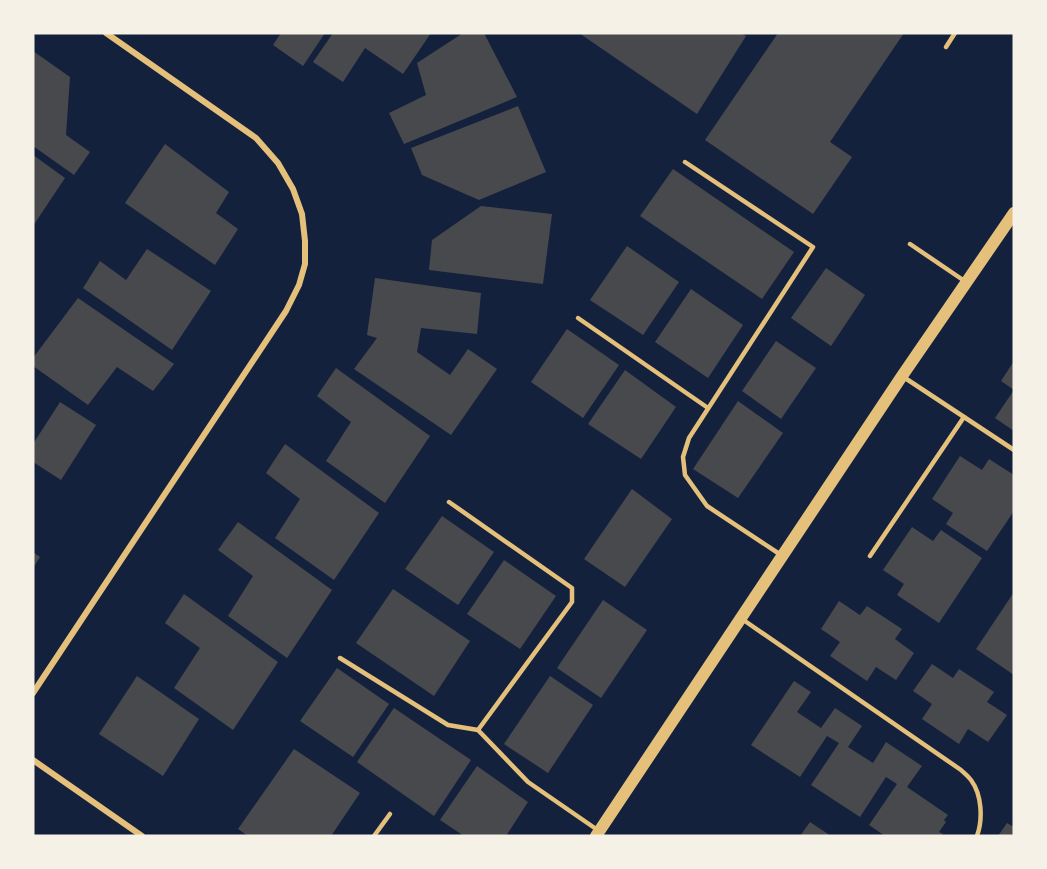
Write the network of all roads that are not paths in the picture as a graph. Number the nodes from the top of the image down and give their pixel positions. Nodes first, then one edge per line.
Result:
1 (106, 33) edge
2 (955, 33) edge
3 (946, 47) dead end
4 (685, 162) dead end
5 (1014, 213) edge
6 (910, 244) dead end
7 (966, 282) junction
8 (578, 318) dead end
9 (902, 376) junction
10 (708, 408) junction
11 (964, 417) junction
12 (1014, 450) edge
13 (450, 502) dead end
14 (782, 556) junction
15 (870, 556) dead end
16 (741, 618) junction
17 (340, 658) dead end
18 (33, 693) edge
19 (478, 730) junction
20 (33, 760) edge
21 (390, 814) dead end
22 (598, 834) edge
23 (142, 836) edge
24 (374, 836) edge
25 (977, 836) edge

1 - 18 street
2 - 3 lane
4 - 10 lane
5 - 7 main road
6 - 7 lane
7 - 9 main road
8 - 10 lane
9 - 11 lane
9 - 14 main road
10 - 14 lane
11 - 12 lane
11 - 15 lane
13 - 19 lane
14 - 16 main road
16 - 22 main road
16 - 25 lane
17 - 19 lane
19 - 22 lane
20 - 23 street
21 - 24 lane

